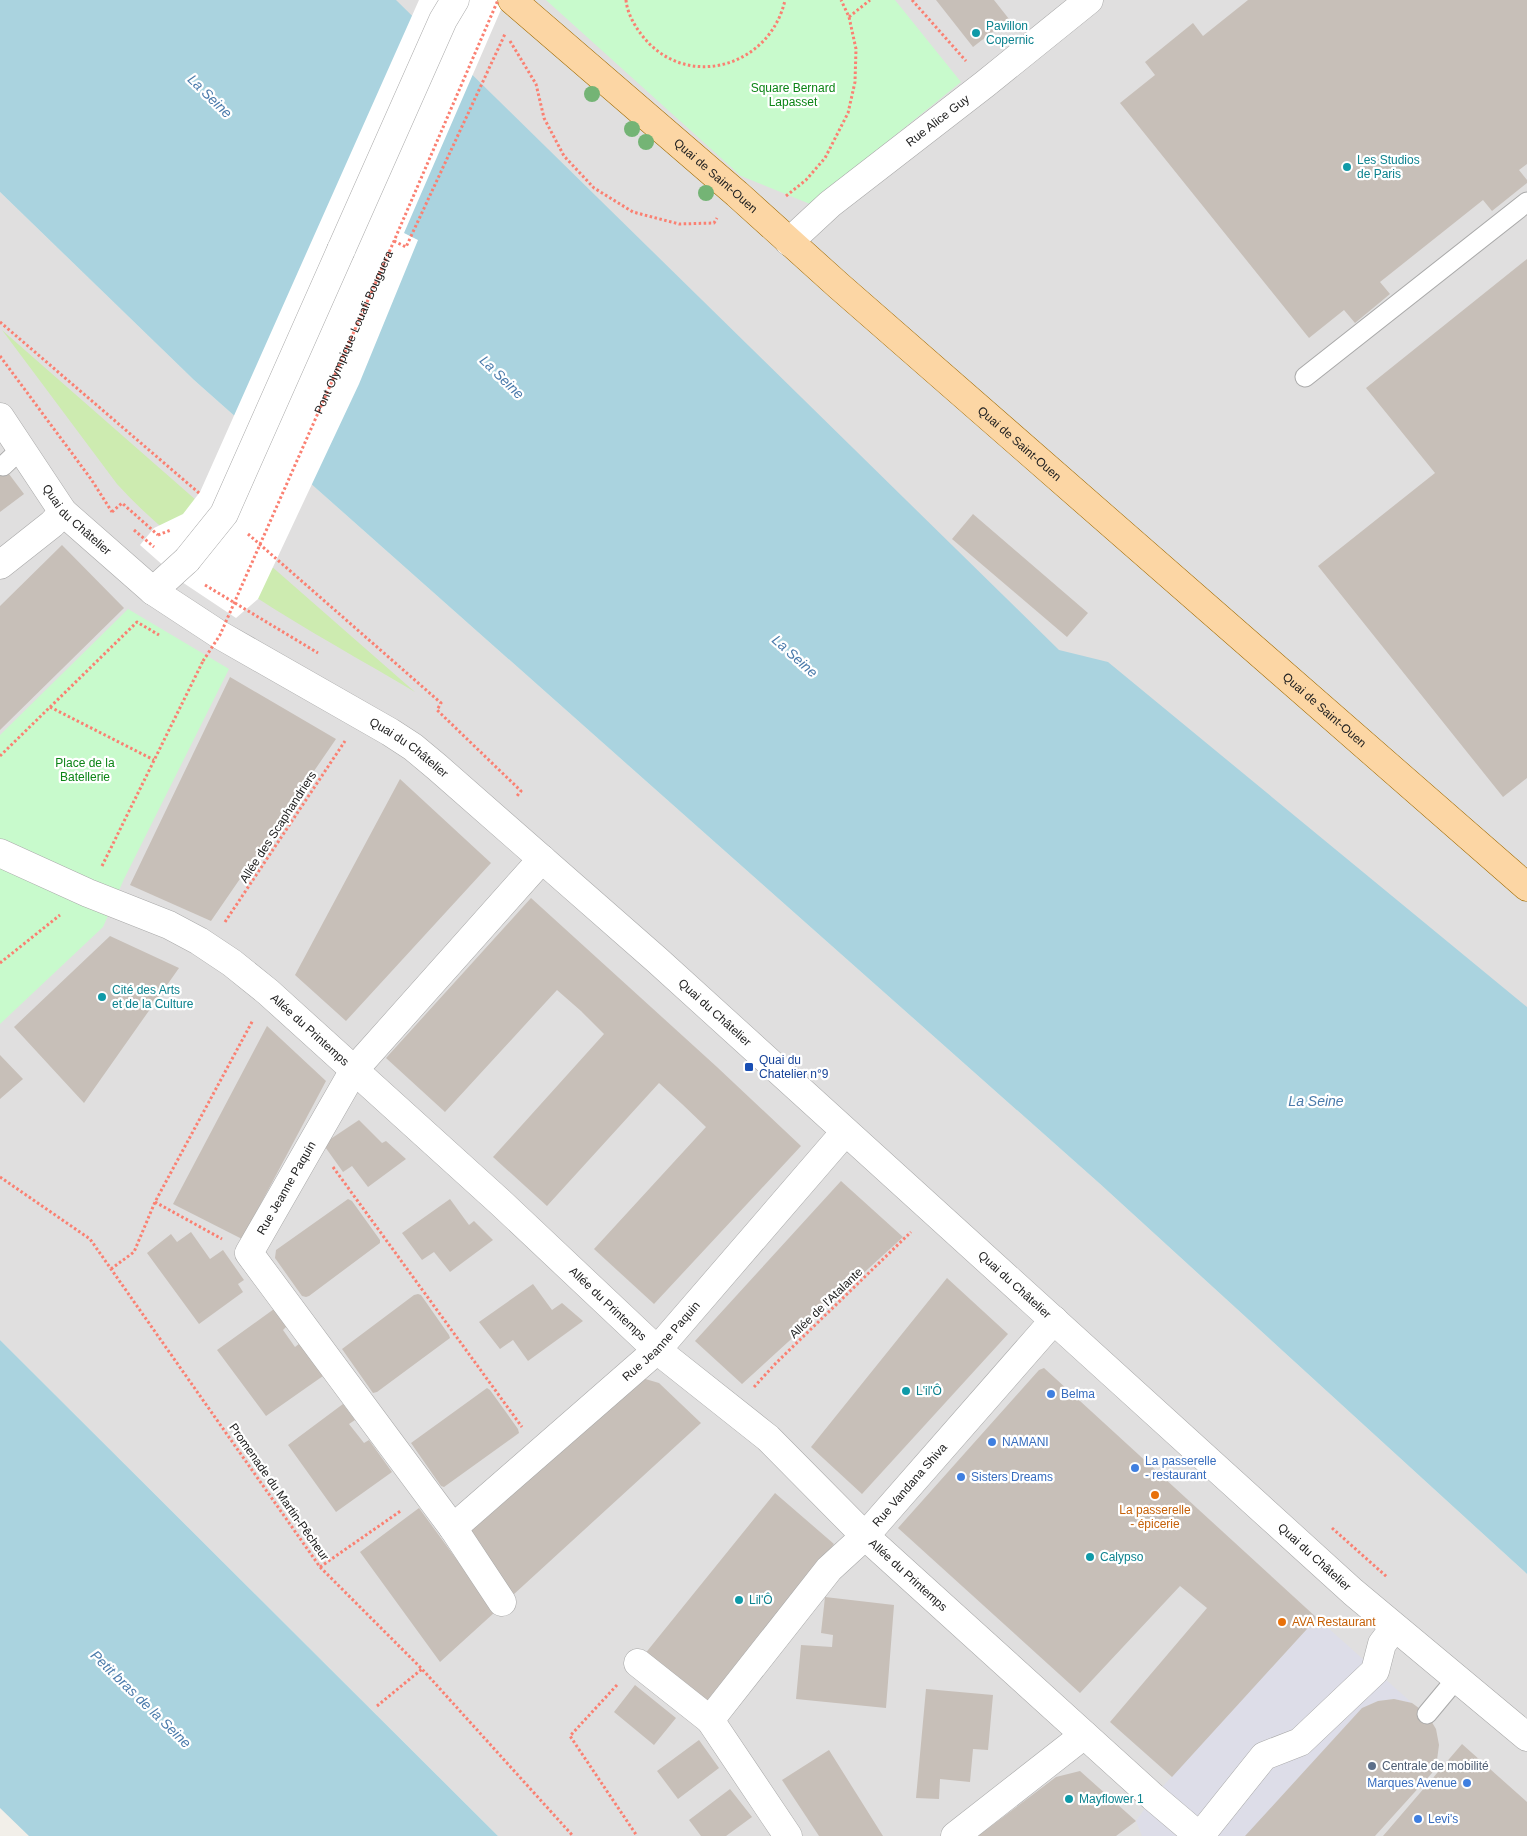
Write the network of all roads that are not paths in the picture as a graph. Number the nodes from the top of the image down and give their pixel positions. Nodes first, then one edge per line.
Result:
1 (454, 0) edge
2 (512, 0) edge
3 (1089, 0) edge
4 (1527, 202) edge
5 (789, 242) junction
6 (1305, 376) dead end
7 (0, 417) edge
8 (63, 512) junction
9 (0, 566) edge
10 (153, 591) junction
11 (0, 853) edge
12 (542, 859) junction
13 (1527, 887) edge
14 (354, 1070) junction
15 (845, 1132) junction
16 (1054, 1320) junction
17 (657, 1350) junction
18 (453, 1528) junction
19 (864, 1536) junction
20 (502, 1602) dead end
21 (1394, 1628) junction
22 (638, 1662) road end
23 (1457, 1678) junction
24 (1427, 1714) dead end
25 (710, 1720) junction
26 (1084, 1735) junction
27 (1527, 1737) edge
28 (788, 1836) edge
29 (955, 1836) edge
30 (1200, 1836) edge

1 - 10 street, bridge
2 - 5 main road, Quai de Saint-Ouen
3 - 5 street, Rue Alice Guy
4 - 6 lane
5 - 13 main road, Quai de Saint-Ouen
7 - 8 street, Quai du Châtelier
8 - 9 street
8 - 10 street, Quai du Châtelier
10 - 12 street, Quai du Châtelier
11 - 14 street, Allée du Printemps
12 - 14 street, Rue Jeanne Paquin
12 - 15 street, Quai du Châtelier
14 - 17 street, Allée du Printemps
14 - 18 street, Rue Jeanne Paquin
15 - 16 street, Quai du Châtelier
15 - 17 street, Rue Jeanne Paquin
16 - 19 street, Rue Vandana Shiva
16 - 21 street, Quai du Châtelier
17 - 18 street, Rue Jeanne Paquin
17 - 19 street, Allée du Printemps
18 - 20 street
19 - 25 street, Rue Vandana Shiva
19 - 26 street, Allée du Printemps
21 - 23 street, Quai du Châtelier
21 - 30 street
22 - 25 street
23 - 24 lane
23 - 27 street, Quai du Châtelier
25 - 28 street
26 - 29 street
26 - 30 street, Allée du Printemps

